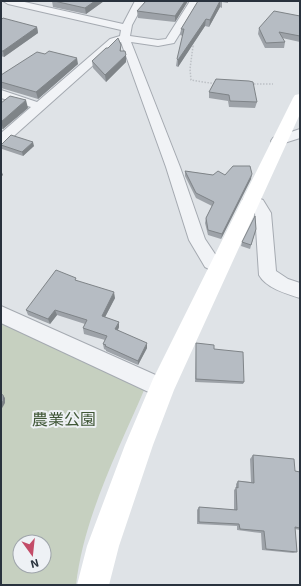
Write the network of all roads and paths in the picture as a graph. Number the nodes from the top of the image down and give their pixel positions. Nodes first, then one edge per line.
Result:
1 (8, 1) edge
2 (140, 1) edge
3 (195, 1) edge
4 (126, 33) junction
5 (168, 42) junction
6 (220, 84) edge
7 (249, 84) edge
8 (273, 84) dead end
9 (1, 94) edge
10 (300, 98) edge
11 (40, 106) junction
12 (300, 133) edge
13 (1, 140) edge
14 (278, 141) junction
15 (251, 200) junction
16 (218, 267) junction
17 (300, 291) edge
18 (1, 314) edge
19 (162, 388) junction
20 (93, 585) edge

1 - 4 street
2 - 4 street
3 - 5 street
4 - 5 street
4 - 11 street
4 - 16 street
5 - 6 path
7 - 8 path
9 - 11 street
10 - 14 street
11 - 13 street
12 - 14 street
14 - 15 street
15 - 16 street
15 - 17 street
16 - 19 street
18 - 19 street
19 - 20 street

